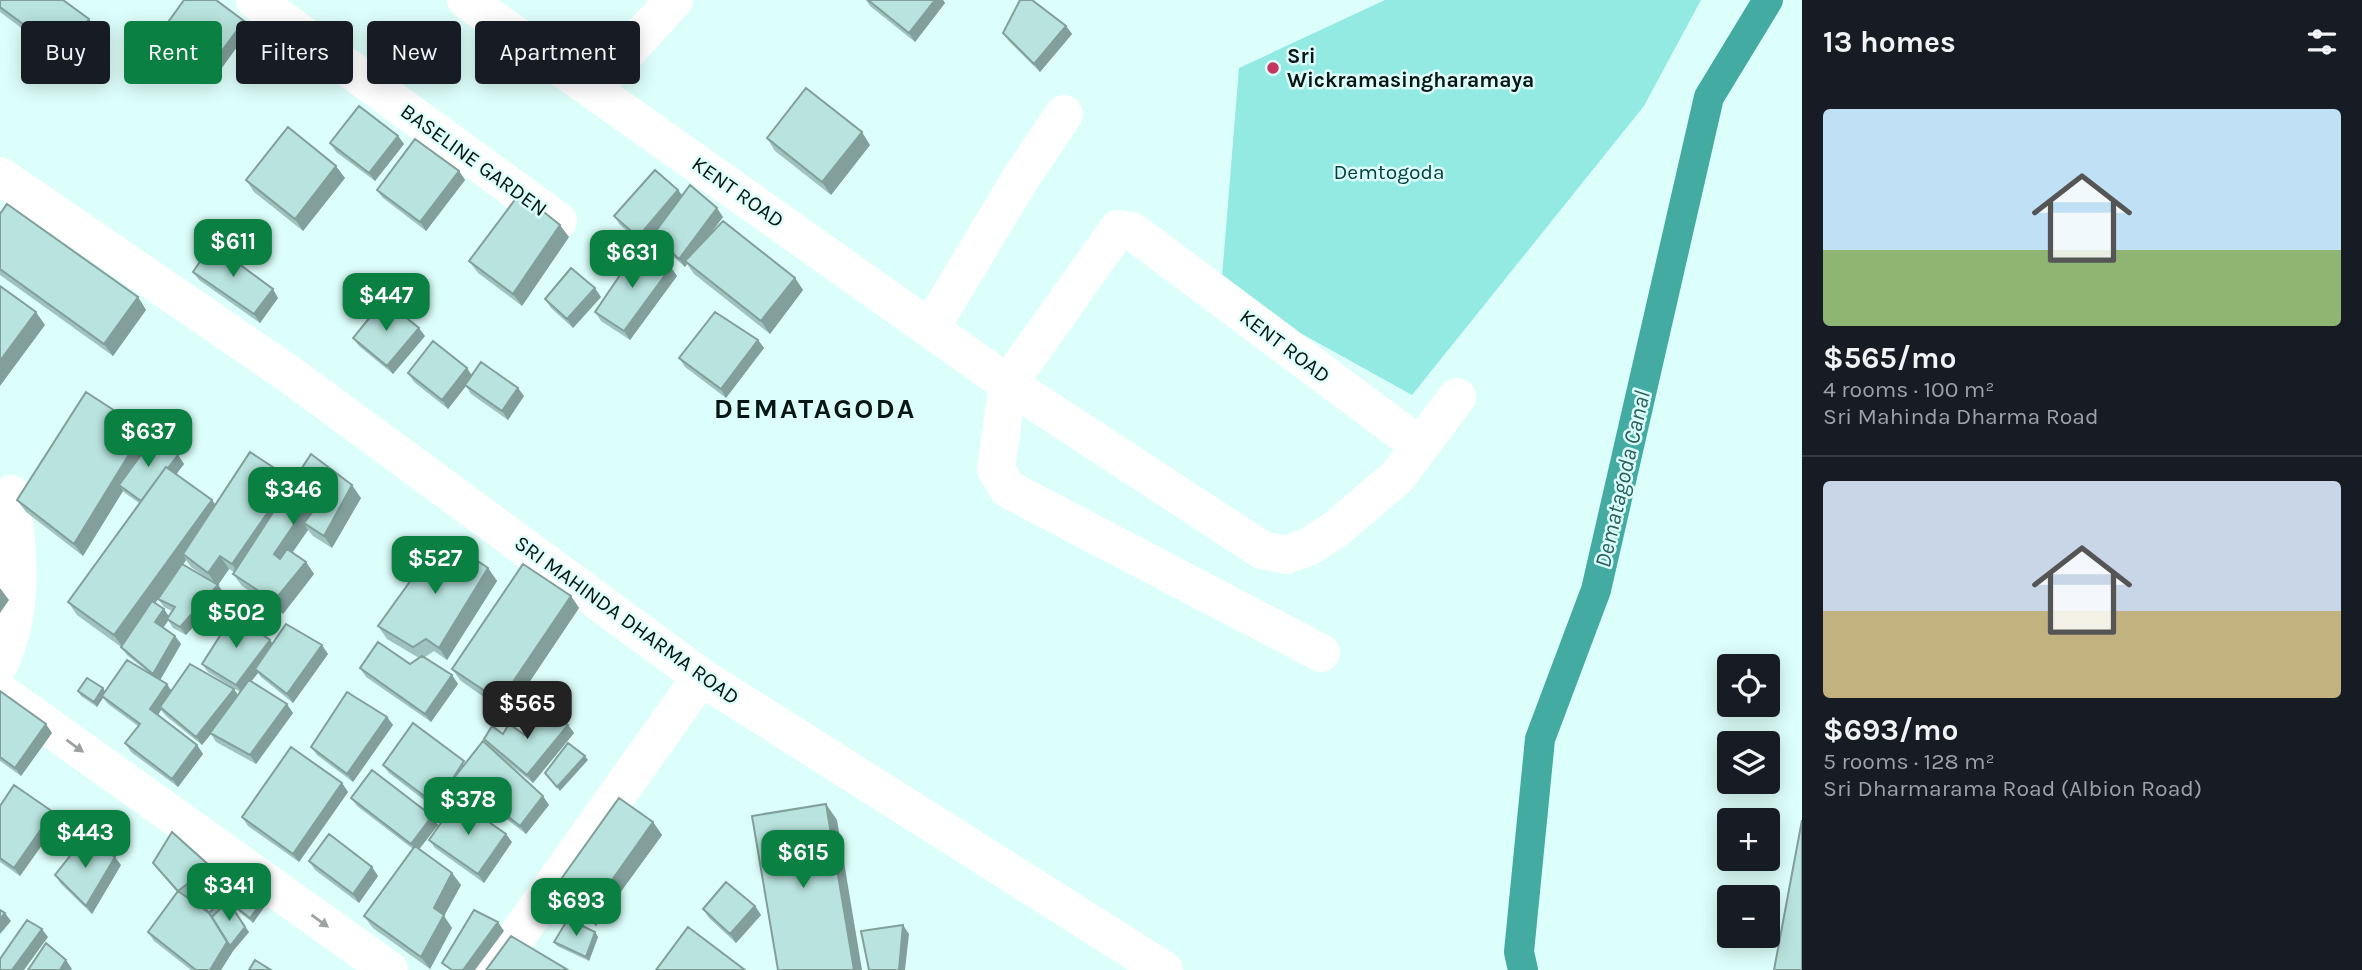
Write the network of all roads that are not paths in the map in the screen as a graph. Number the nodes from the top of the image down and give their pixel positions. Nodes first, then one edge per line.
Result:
1 (256, 0) edge
2 (466, 0) edge
3 (674, 0) edge
4 (593, 89) junction
5 (1063, 114) dead end
6 (0, 176) edge
7 (558, 221) edge
8 (930, 329) junction
9 (1008, 384) junction
10 (1457, 397) dead end
11 (1400, 432) dead end
12 (11, 494) dead end
13 (1321, 653) dead end
14 (0, 663) edge
15 (701, 677) junction
16 (0, 692) edge
17 (379, 967) edge
18 (493, 970) edge
19 (1164, 970) edge

1 - 7 street, BASELINE GARDEN
2 - 4 street, KENT ROAD
3 - 4 street
4 - 8 street, KENT ROAD
5 - 8 street
6 - 15 street, SRI MAHINDA DHARMA ROAD
8 - 9 street, KENT ROAD
9 - 10 street
9 - 11 street, KENT ROAD
9 - 13 street, KENT ROAD
12 - 14 street
15 - 18 street
15 - 19 street, SRI MAHINDA DHARMA ROAD
16 -> 17 street

